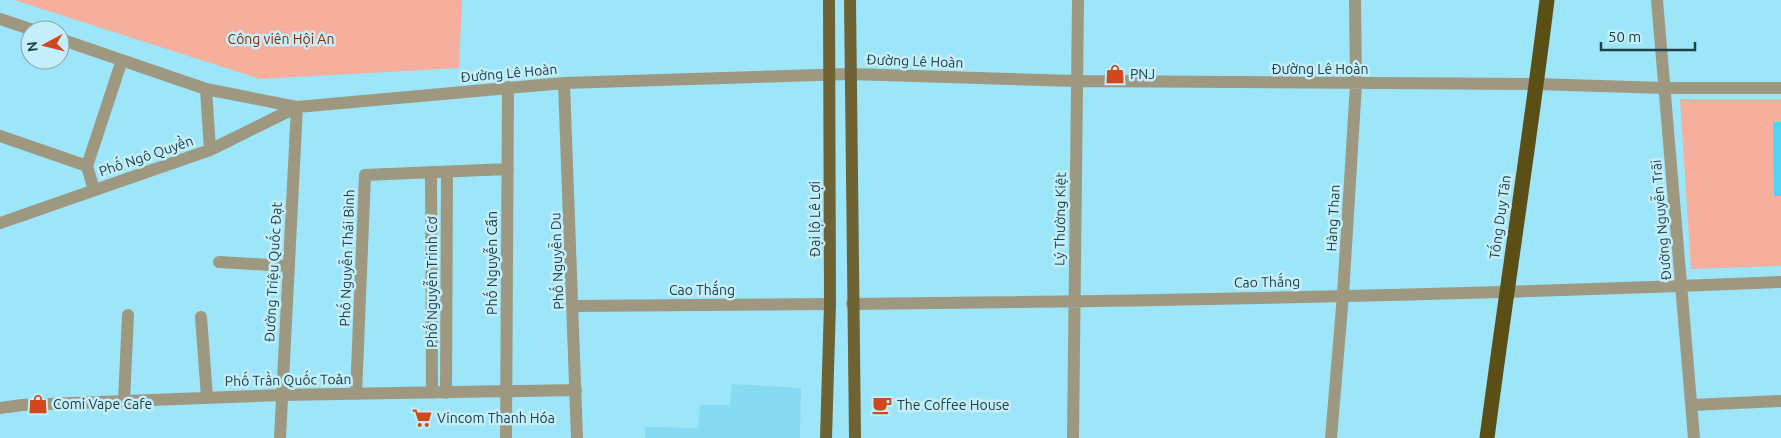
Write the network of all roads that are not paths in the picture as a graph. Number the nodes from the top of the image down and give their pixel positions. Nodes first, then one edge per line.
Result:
1 (829, 0) edge
2 (850, 0) edge
3 (1078, 0) edge
4 (1355, 0) edge
5 (1547, 0) edge
6 (1656, 0) edge
7 (0, 19) edge
8 (20, 25) edge
9 (70, 42) edge
10 (122, 60) junction
11 (850, 74) junction
12 (829, 75) junction
13 (1076, 81) junction
14 (564, 83) junction
15 (1356, 84) junction
16 (1536, 84) junction
17 (508, 87) junction
18 (1664, 88) junction
19 (1781, 88) edge
20 (206, 89) junction
21 (297, 107) junction
22 (0, 136) edge
23 (210, 150) junction
24 (87, 166) junction
25 (508, 169) junction
26 (431, 172) junction
27 (447, 172) junction
28 (94, 190) junction
29 (0, 223) edge
30 (219, 262) dead end
31 (288, 266) junction
32 (1781, 282) edge
33 (1682, 286) junction
34 (1506, 292) junction
35 (1343, 295) junction
36 (1074, 302) junction
37 (830, 304) junction
38 (852, 304) junction
39 (574, 306) junction
40 (128, 314) dead end
41 (201, 317) dead end
42 (576, 390) junction
43 (446, 392) junction
44 (506, 392) junction
45 (432, 393) junction
46 (356, 394) junction
47 (281, 395) junction
48 (206, 398) junction
49 (124, 401) junction
50 (1781, 401) edge
51 (1691, 405) junction
52 (0, 408) edge
53 (280, 438) edge
54 (506, 438) edge
55 (577, 438) edge
56 (826, 438) edge
57 (854, 438) edge
58 (1073, 438) edge
59 (1330, 438) edge
60 (1487, 438) edge
61 (1694, 438) edge

1 - 12 main road, Đại lộ Lê Lợi
2 - 11 main road
3 - 13 street, Lý Thường Kiệt
4 - 15 street, Hàng Than
5 - 16 highway, Tống Duy Tân
6 - 18 street, Đường Nguyễn Trãi
7 - 8 street
9 - 10 street, Đường Lê Hoàn
10 - 20 street, Đường Lê Hoàn
10 - 24 street
11 - 12 street, Đường Lê Hoàn
11 - 13 street, Đường Lê Hoàn
11 - 38 main road
12 - 14 street, Đường Lê Hoàn
12 - 37 main road, Đại lộ Lê Lợi
13 - 15 street, Đường Lê Hoàn
13 - 36 street, Lý Thường Kiệt
14 - 17 street, Đường Lê Hoàn
14 - 39 street, Phố Nguyễn Du
15 - 16 street, Đường Lê Hoàn
15 - 35 street, Hàng Than
16 - 18 street, Đường Lê Hoàn
16 - 34 highway, Tống Duy Tân
17 - 21 street, Đường Lê Hoàn
17 - 25 street, Phố Nguyễn Cẩn
18 - 19 street, Đường Lê Hoàn
18 - 33 street, Đường Nguyễn Trãi
20 - 21 street, Đường Lê Hoàn
20 - 23 street
21 - 23 street, Phố Ngô Quyền
21 - 31 street, Đường Triệu Quốc Đạt
22 - 24 street
23 - 28 street, Phố Ngô Quyền
24 - 28 street
25 - 27 street, Phố Nguyễn Thái Bình
25 - 44 street, Phố Nguyễn Cẩn
26 - 27 street, Phố Nguyễn Thái Bình
26 - 45 street, Phố Nguyễn Trinh Cơ
26 - 46 street, Phố Nguyễn Thái Bình
27 - 43 street, Phố Nguyễn Trinh Cơ
28 - 29 street, Phố Ngô Quyền
30 - 31 street
31 - 47 street, Đường Triệu Quốc Đạt
32 - 33 street, Cao Thắng
33 - 34 street, Cao Thắng
33 - 51 street, Đường Nguyễn Trãi
34 - 35 street, Cao Thắng
34 - 60 highway, Tống Duy Tân
35 - 36 street, Cao Thắng
35 - 59 street, Hàng Than
36 - 38 street, Cao Thắng
36 - 58 street, Lý Thường Kiệt
37 - 39 street, Cao Thắng
37 - 56 main road, Đại lộ Lê Lợi
38 - 57 main road
39 - 42 street, Phố Nguyễn Du
40 - 49 street
41 - 48 street
42 - 44 street, Phố Trần Quốc Toản
42 - 55 street, Phố Nguyễn Du
43 - 44 street, Phố Trần Quốc Toản
43 - 45 street, Phố Trần Quốc Toản
44 - 54 street, Phố Nguyễn Cẩn
45 - 46 street, Phố Trần Quốc Toản
46 - 47 street, Phố Trần Quốc Toản
47 - 48 street, Phố Trần Quốc Toản
47 - 53 street, Đường Triệu Quốc Đạt
48 - 49 street, Phố Trần Quốc Toản
49 - 52 street, Phố Trần Quốc Toản
50 - 51 street
51 - 61 street, Đường Nguyễn Trãi

